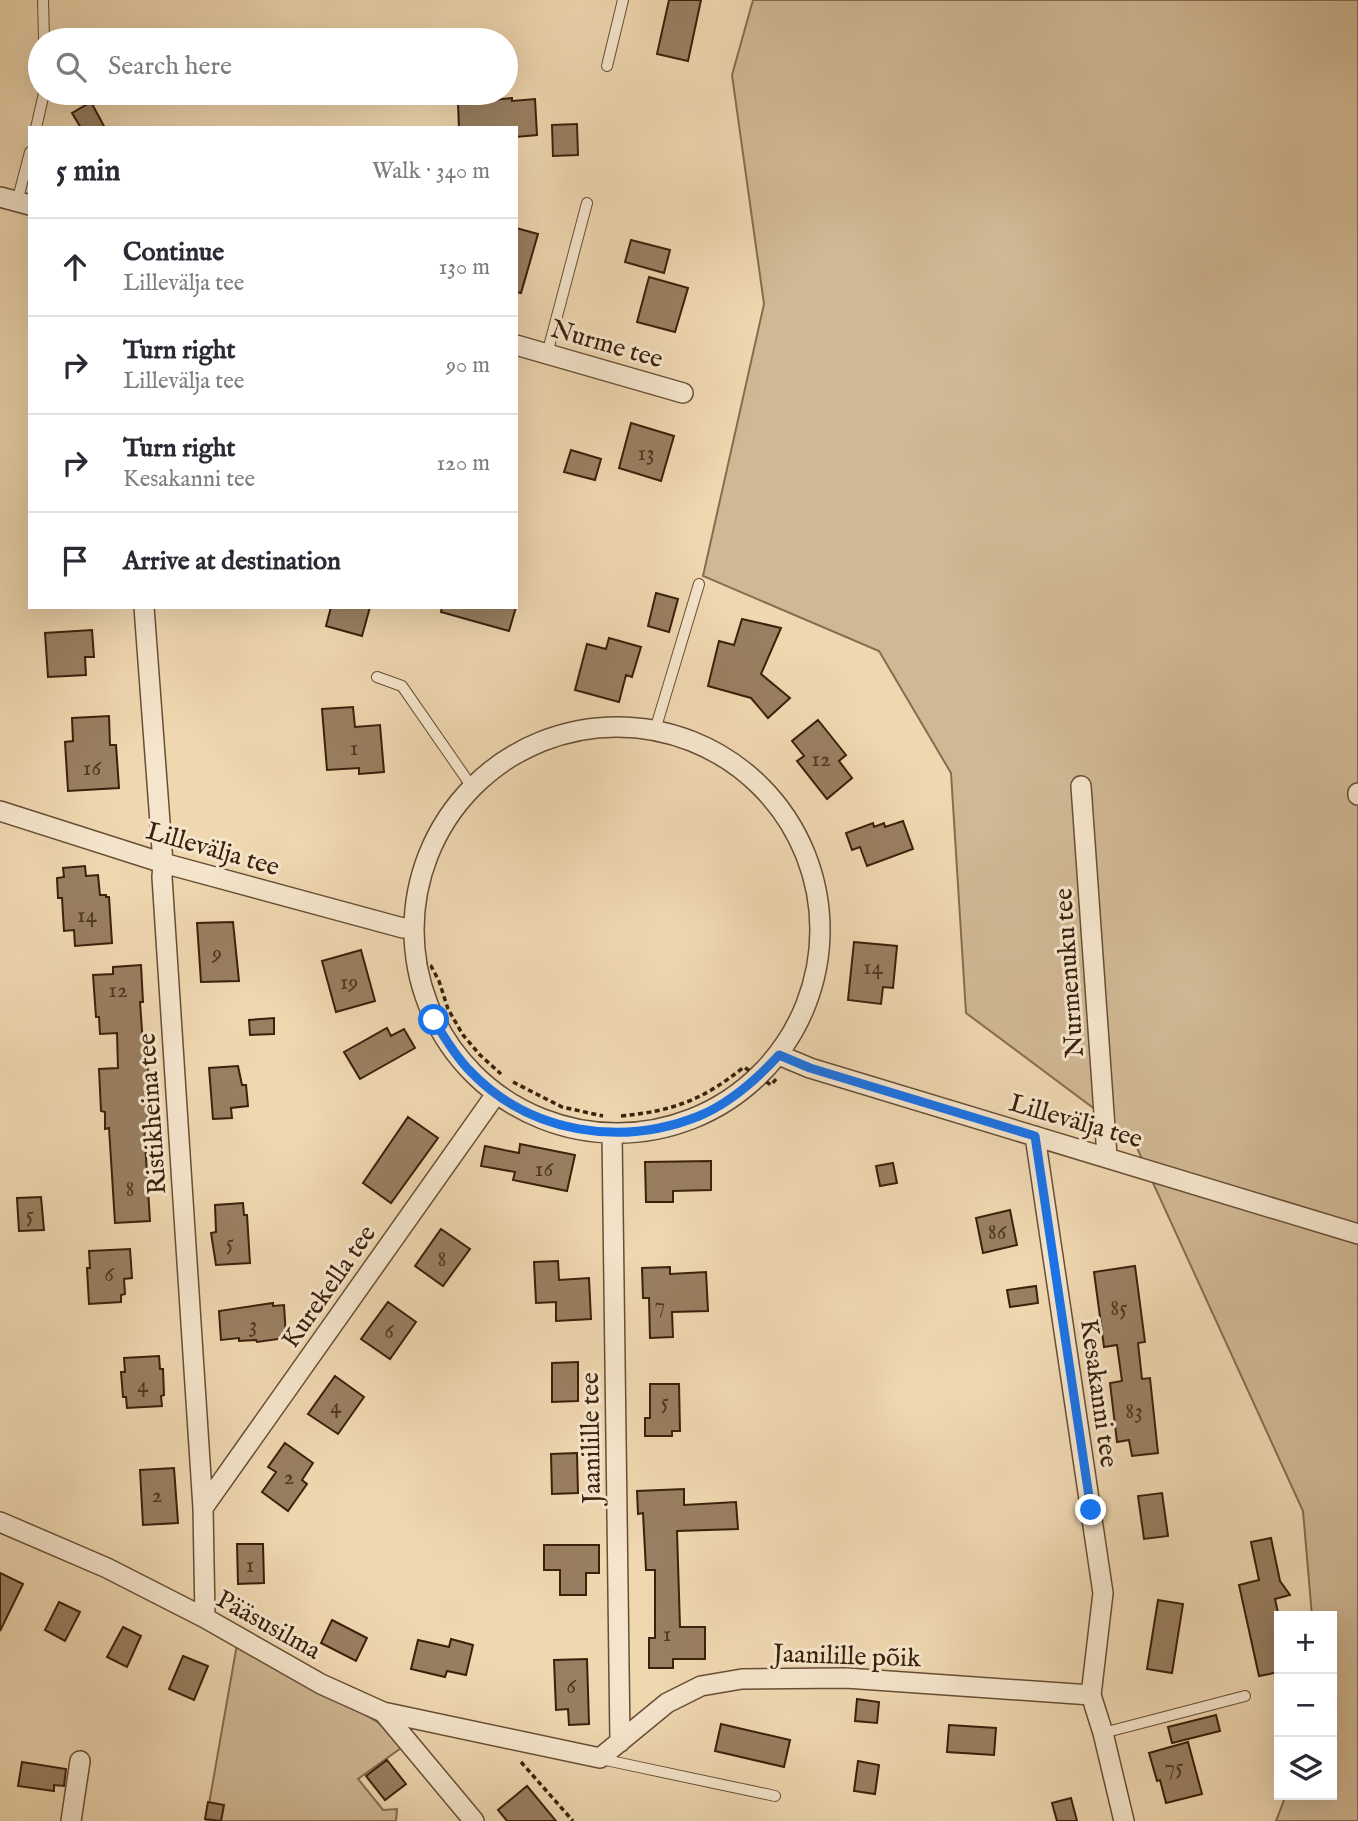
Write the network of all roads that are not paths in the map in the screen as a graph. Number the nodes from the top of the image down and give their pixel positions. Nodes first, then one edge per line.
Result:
1 (43, 0) edge
2 (623, 0) edge
3 (44, 28) edge
4 (607, 66) dead end
5 (41, 105) edge
6 (36, 126) edge
7 (28, 159) edge
8 (16, 201) edge
9 (587, 203) dead end
10 (518, 346) edge
11 (547, 354) junction
12 (683, 393) dead end
13 (699, 584) dead end
14 (144, 609) edge
15 (377, 677) dead end
16 (655, 730) junction
17 (1081, 786) dead end
18 (472, 787) junction
19 (0, 811) edge
20 (163, 863) junction
21 (413, 926) junction
22 (779, 1055) junction
23 (503, 1084) junction
24 (612, 1133) junction
25 (1035, 1136) junction
26 (1107, 1156) junction
27 (1358, 1234) edge
28 (203, 1508) junction
29 (0, 1522) edge
30 (205, 1618) junction
31 (1091, 1695) junction
32 (1245, 1696) dead end
33 (383, 1712) junction
34 (1103, 1733) junction
35 (620, 1742) junction
36 (600, 1758) junction
37 (80, 1761) dead end
38 (775, 1796) dead end
39 (71, 1821) edge
40 (474, 1821) edge
41 (1124, 1821) edge

1 - 3 lane
2 - 4 lane
5 - 6 lane
7 - 8 lane
9 - 11 lane
10 - 11 street, Nurme tee
11 - 12 street, Nurme tee
13 - 16 lane
14 - 20 street, Ristikheina tee
15 - 18 lane
16 - 18 street
16 - 22 street
17 - 26 street, Nurmenuku tee
18 - 21 street
19 - 20 street, Lillevälja tee
20 - 21 street, Lillevälja tee
20 - 28 street, Ristikheina tee
21 - 23 street
22 - 24 street
22 - 25 street, Lillevälja tee
23 - 24 street
23 - 28 street, Kurekella tee
24 - 35 street, Jaanilille tee
25 - 26 street, Lillevälja tee
25 - 31 street, Kesakanni tee
26 - 27 street, Lillevälja tee
28 - 30 street, Ristikheina tee
29 - 30 street, Pääsusilma
30 - 33 street, Pääsusilma
31 - 34 street, Kesakanni tee
31 - 35 street, Jaanilille põik
32 - 34 lane
33 - 36 street
33 - 40 street, Pääsusilma
34 - 41 street, Kesakanni tee
35 - 36 street, Jaanilille põik
36 - 38 lane
37 - 39 street

